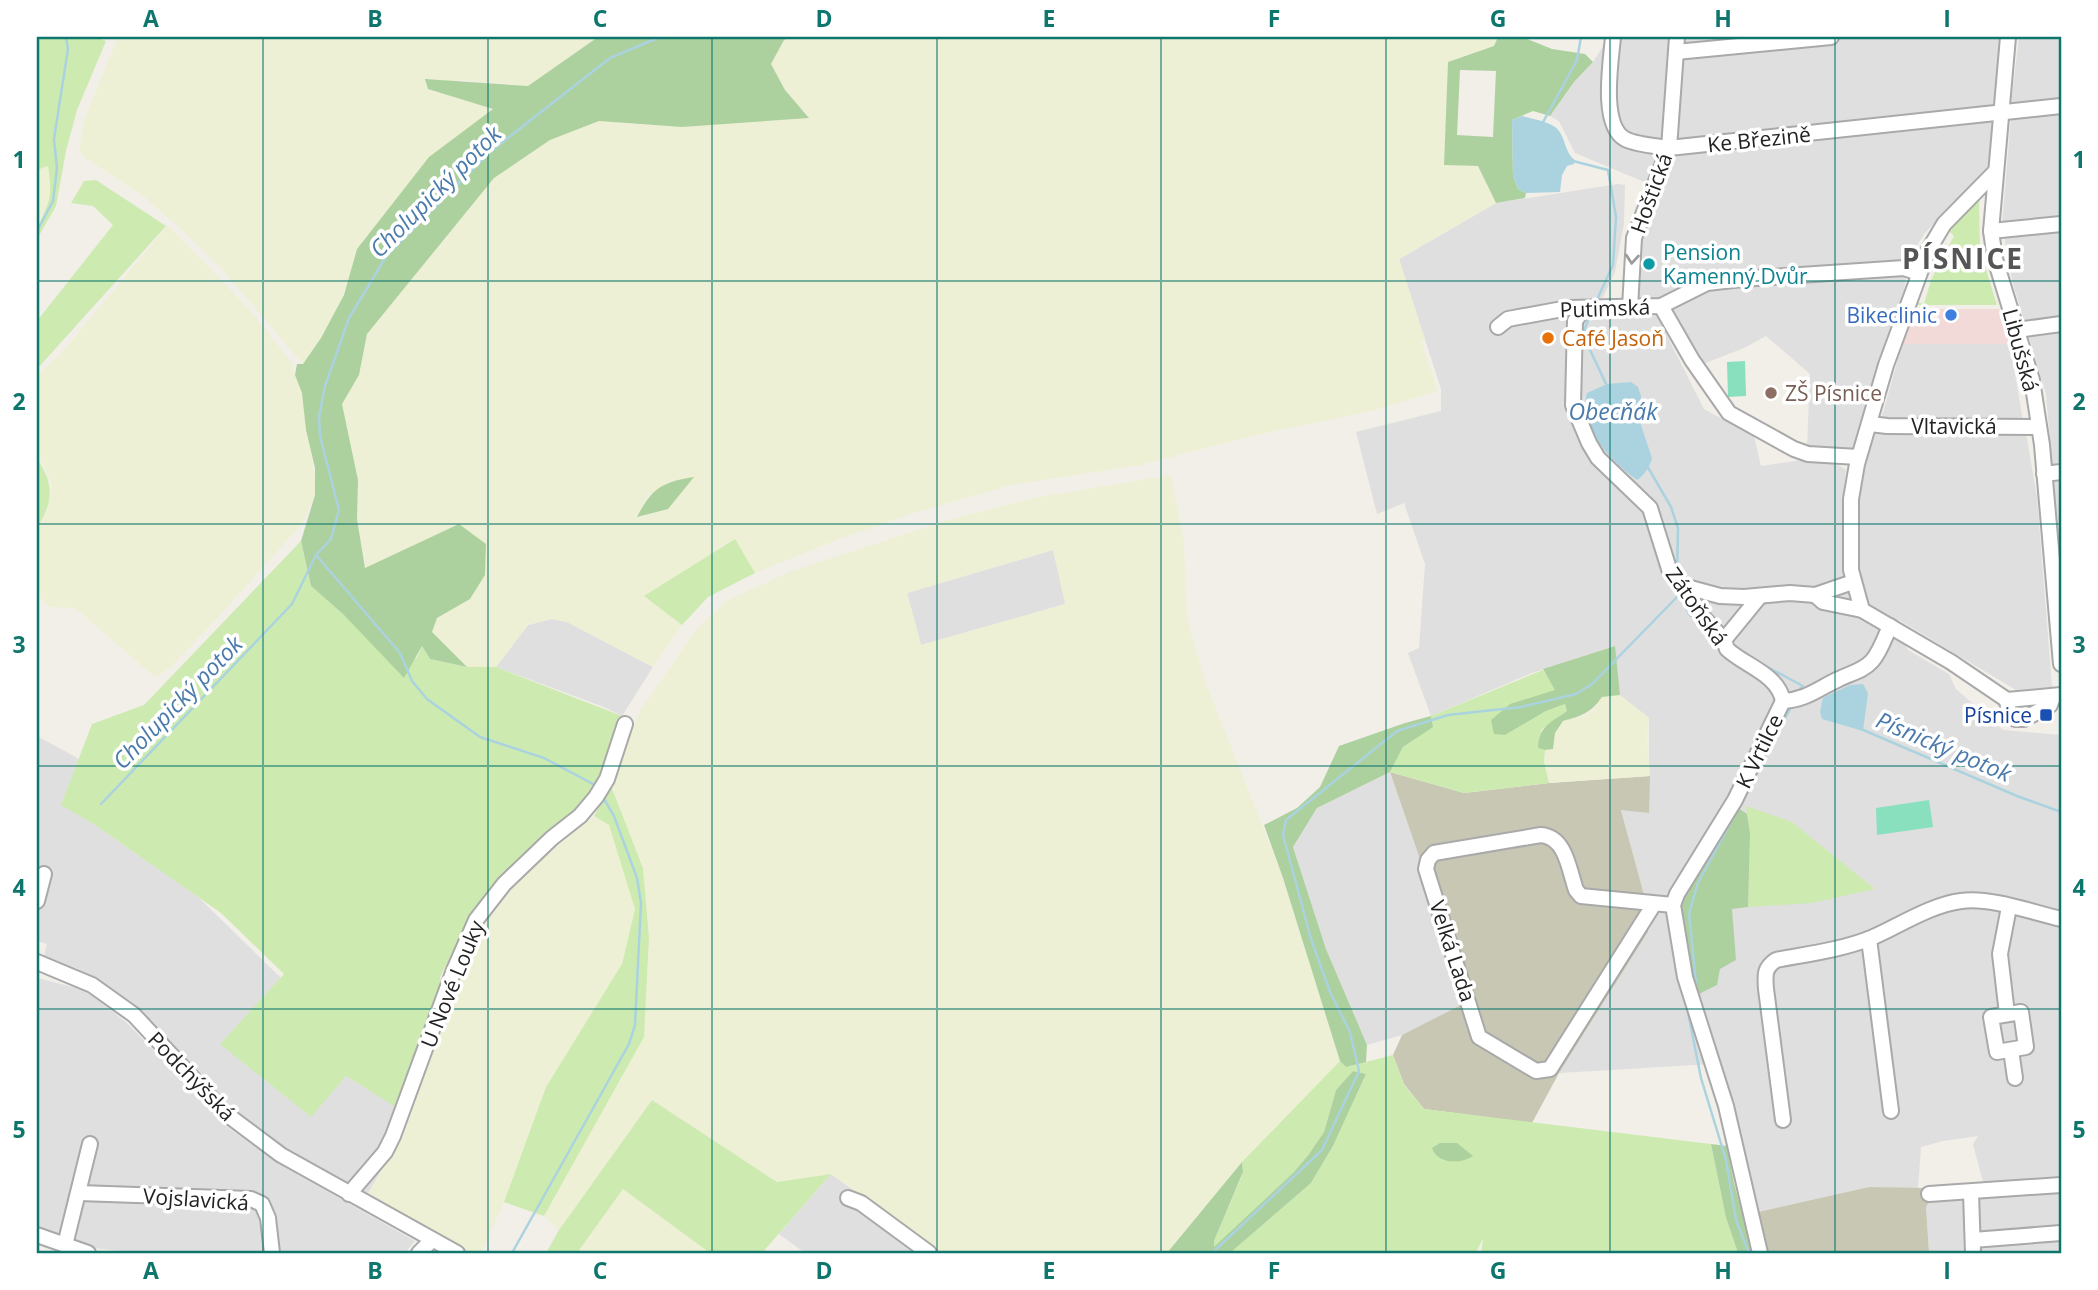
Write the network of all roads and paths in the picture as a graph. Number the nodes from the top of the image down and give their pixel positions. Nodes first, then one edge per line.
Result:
1 (1613, 37) edge
2 (1831, 37) edge
3 (2008, 37) edge
4 (1676, 44) edge
5 (2061, 106) edge
6 (2000, 112) junction
7 (1669, 148) junction
8 (1995, 172) junction
9 (2061, 224) edge
10 (1991, 231) junction
11 (1919, 272) junction
12 (1661, 306) junction
13 (1630, 307) junction
14 (1590, 308) junction
15 (2061, 324) edge
16 (1498, 327) dead end
17 (2017, 330) junction
18 (1870, 424) junction
19 (2039, 427) junction
20 (1858, 457) junction
21 (2061, 472) edge
22 (2044, 474) junction
23 (2056, 558) edge
24 (1678, 581) junction
25 (1853, 582) junction
26 (1815, 595) junction
27 (1760, 596) junction
28 (1862, 610) junction
29 (1890, 626) junction
30 (1724, 640) junction
31 (2061, 658) edge
32 (2057, 695) edge
33 (1790, 700) junction
34 (625, 724) dead end
35 (44, 874) dead end
36 (37, 901) edge
37 (1654, 904) junction
38 (1673, 905) junction
39 (2009, 906) junction
40 (2061, 919) edge
41 (1869, 939) junction
42 (37, 962) edge
43 (2015, 1078) dead end
44 (1891, 1111) dead end
45 (1783, 1119) dead end
46 (90, 1143) dead end
47 (2061, 1185) edge
48 (1970, 1192) junction
49 (79, 1193) junction
50 (349, 1194) junction
51 (1929, 1194) dead end
52 (848, 1198) dead end
53 (2061, 1233) edge
54 (37, 1235) edge
55 (432, 1240) junction
56 (65, 1245) junction
57 (1973, 1247) edge
58 (89, 1253) edge
59 (271, 1253) edge
60 (419, 1253) edge
61 (457, 1253) edge
62 (929, 1253) edge
63 (1760, 1253) edge

1 - 7 street, Ke Březině
2 - 4 street
3 - 6 street, Libušská
4 - 7 street, Hoštická
5 - 6 street, Ke Březině
6 - 7 street, Ke Březině
6 - 8 street, Libušská
7 -> 13 street, Hoštická
8 - 10 street, Libušská
8 - 11 street
9 - 10 street
10 - 17 street, Libušská
11 - 12 street, Putimská
11 - 18 street
12 - 13 street, Putimská
12 - 20 street
13 - 14 street, Putimská
14 - 16 street, Putimská
14 - 24 street, Zátoňská
15 - 17 street
17 - 19 street, Libušská
18 - 19 street, Vltavická
18 - 20 street
19 - 22 street, Libušská
20 - 25 street
21 - 22 street
22 - 23 street, Libušská
23 - 31 street, Libušská
24 - 27 street
24 - 30 street, Zátoňská
25 - 26 street
25 - 28 street
26 - 27 street
26 - 28 street
27 - 30 street
28 - 29 street
29 - 32 street
29 - 33 street, K Vrtilce
30 - 33 street, Zátoňská
33 - 38 street, K Vrtilce
34 - 50 street, U Nové Louky
35 - 36 street
37 - 37 street, Velká Lada
37 - 38 street, Velká Lada
38 - 63 street
39 - 40 street
39 - 41 street
39 - 43 street
41 - 44 street
41 - 45 street
42 - 50 street, Podchýšská
46 - 49 street
47 - 48 street
48 - 51 street
48 - 57 street
49 - 56 street
49 - 59 street, Vojslavická
50 - 55 street, Podchýšská
52 - 62 street
53 - 57 street
54 - 56 street
55 - 60 street
55 - 61 street, Podchýšská
56 - 58 street

